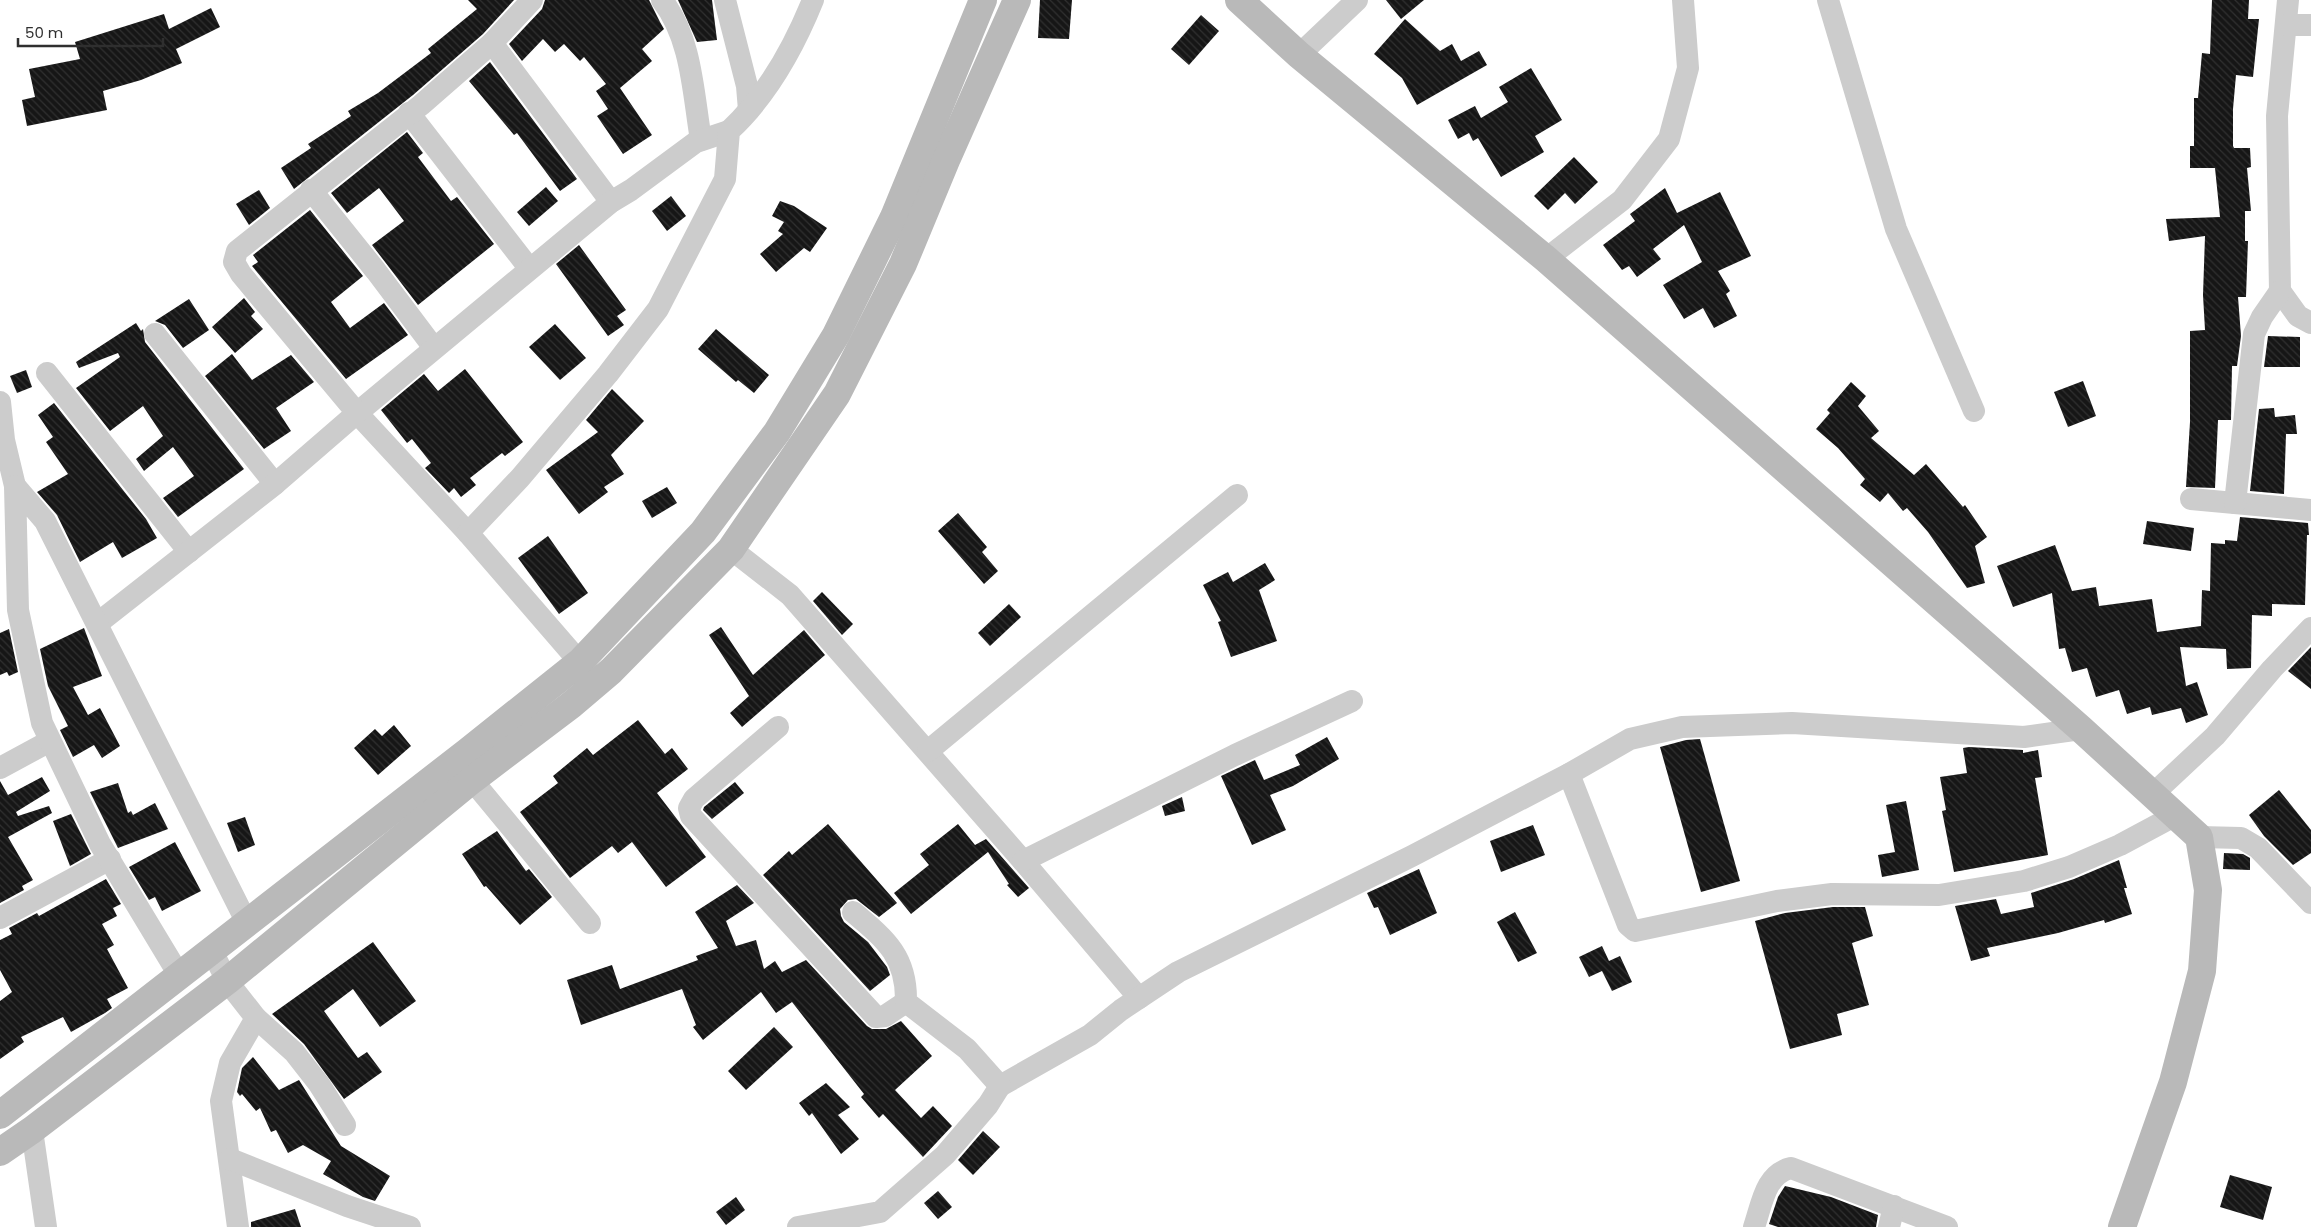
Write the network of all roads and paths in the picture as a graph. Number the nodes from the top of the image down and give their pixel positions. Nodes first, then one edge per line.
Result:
1 (532, 0) edge
2 (662, 0) edge
3 (726, 0) edge
4 (813, 0) edge
5 (983, 0) edge
6 (1017, 0) edge
7 (1239, 0) edge
8 (1358, 0) edge
9 (1683, 0) edge
10 (1828, 0) edge
11 (2288, 0) edge
12 (2286, 25) junction
13 (2311, 26) edge
14 (492, 43) junction
15 (1299, 55) junction
16 (749, 110) junction
17 (409, 113) junction
18 (729, 131) junction
19 (701, 140) junction
20 (311, 190) junction
21 (611, 202) junction
22 (1546, 259) junction
23 (529, 268) junction
24 (2280, 291) junction
25 (2311, 323) edge
26 (155, 334) dead end
27 (434, 348) junction
28 (47, 373) dead end
29 (0, 402) edge
30 (1974, 411) dead end
31 (357, 413) junction
32 (2, 442) edge
33 (274, 484) junction
34 (15, 486) junction
35 (1237, 495) dead end
36 (2192, 499) dead end
37 (2235, 503) junction
38 (2311, 510) edge
39 (468, 533) junction
40 (732, 549) junction
41 (189, 552) junction
42 (9, 598) edge
43 (98, 624) junction
44 (2311, 628) edge
45 (580, 662) junction
46 (598, 682) junction
47 (1352, 701) dead end
48 (778, 728) dead end
49 (2081, 730) junction
50 (50, 742) junction
51 (928, 751) junction
52 (0, 768) edge
53 (1569, 774) junction
54 (472, 780) junction
55 (2152, 794) junction
56 (2176, 815) junction
57 (2199, 837) junction
58 (110, 859) junction
59 (1023, 861) junction
60 (2311, 903) edge
61 (853, 912) dead end
62 (0, 918) edge
63 (247, 923) junction
64 (590, 923) dead end
65 (212, 951) junction
66 (179, 976) junction
67 (227, 981) junction
68 (1139, 998) junction
69 (906, 1002) junction
70 (256, 1018) junction
71 (1000, 1086) junction
72 (0, 1115) edge
73 (345, 1125) dead end
74 (32, 1130) junction
75 (0, 1152) edge
76 (230, 1159) junction
77 (1891, 1216) edge
78 (845, 1222) edge
79 (46, 1227) edge
80 (238, 1227) edge
81 (410, 1227) edge
82 (798, 1227) edge
83 (1754, 1227) edge
84 (1947, 1227) edge
85 (2122, 1227) edge

1 - 14 street
2 - 19 street
3 - 16 street
4 - 16 street
5 - 45 street
6 - 40 street
7 - 15 street
8 - 15 street
9 - 22 street
10 - 30 street
11 - 12 street
12 - 13 street
12 - 24 street
14 - 17 street
14 - 21 street
15 - 22 street
16 - 18 street
17 - 20 street
17 - 23 street
18 - 19 street
18 - 39 street
19 - 21 street
20 - 27 street
20 - 31 street
21 - 23 street
22 - 49 street
23 - 27 street
24 - 25 street
24 - 37 street
26 - 33 street
27 - 31 street
28 - 41 street
29 - 32 street
31 - 33 street
31 - 39 street
32 - 34 street
33 - 41 street
34 - 42 street
34 - 43 street
35 - 51 street
36 - 37 street
37 - 38 street
39 - 45 street
40 - 46 street
40 - 51 street
41 - 43 street
42 - 50 street
43 - 63 street
44 - 55 street
45 - 46 street
45 - 63 street
46 - 54 street
47 - 59 street
48 - 69 street
49 - 53 street
49 - 55 street
50 - 52 street
50 - 58 street
51 - 59 street
53 - 56 street
53 - 68 street
54 - 64 street
54 - 67 street
55 - 56 street
56 - 57 street
57 - 60 street
57 - 85 street
58 - 62 street
58 - 66 street
59 - 68 street
61 - 69 street
63 - 65 street
65 - 66 street
65 - 67 street
66 - 72 street
67 - 70 street
67 - 74 street
68 - 71 street
69 - 71 street
70 - 73 street
70 - 76 street
71 - 78 street
74 - 75 street
74 - 79 street
76 - 80 street
76 - 81 street
77 - 83 street
77 - 84 street
78 - 82 street

